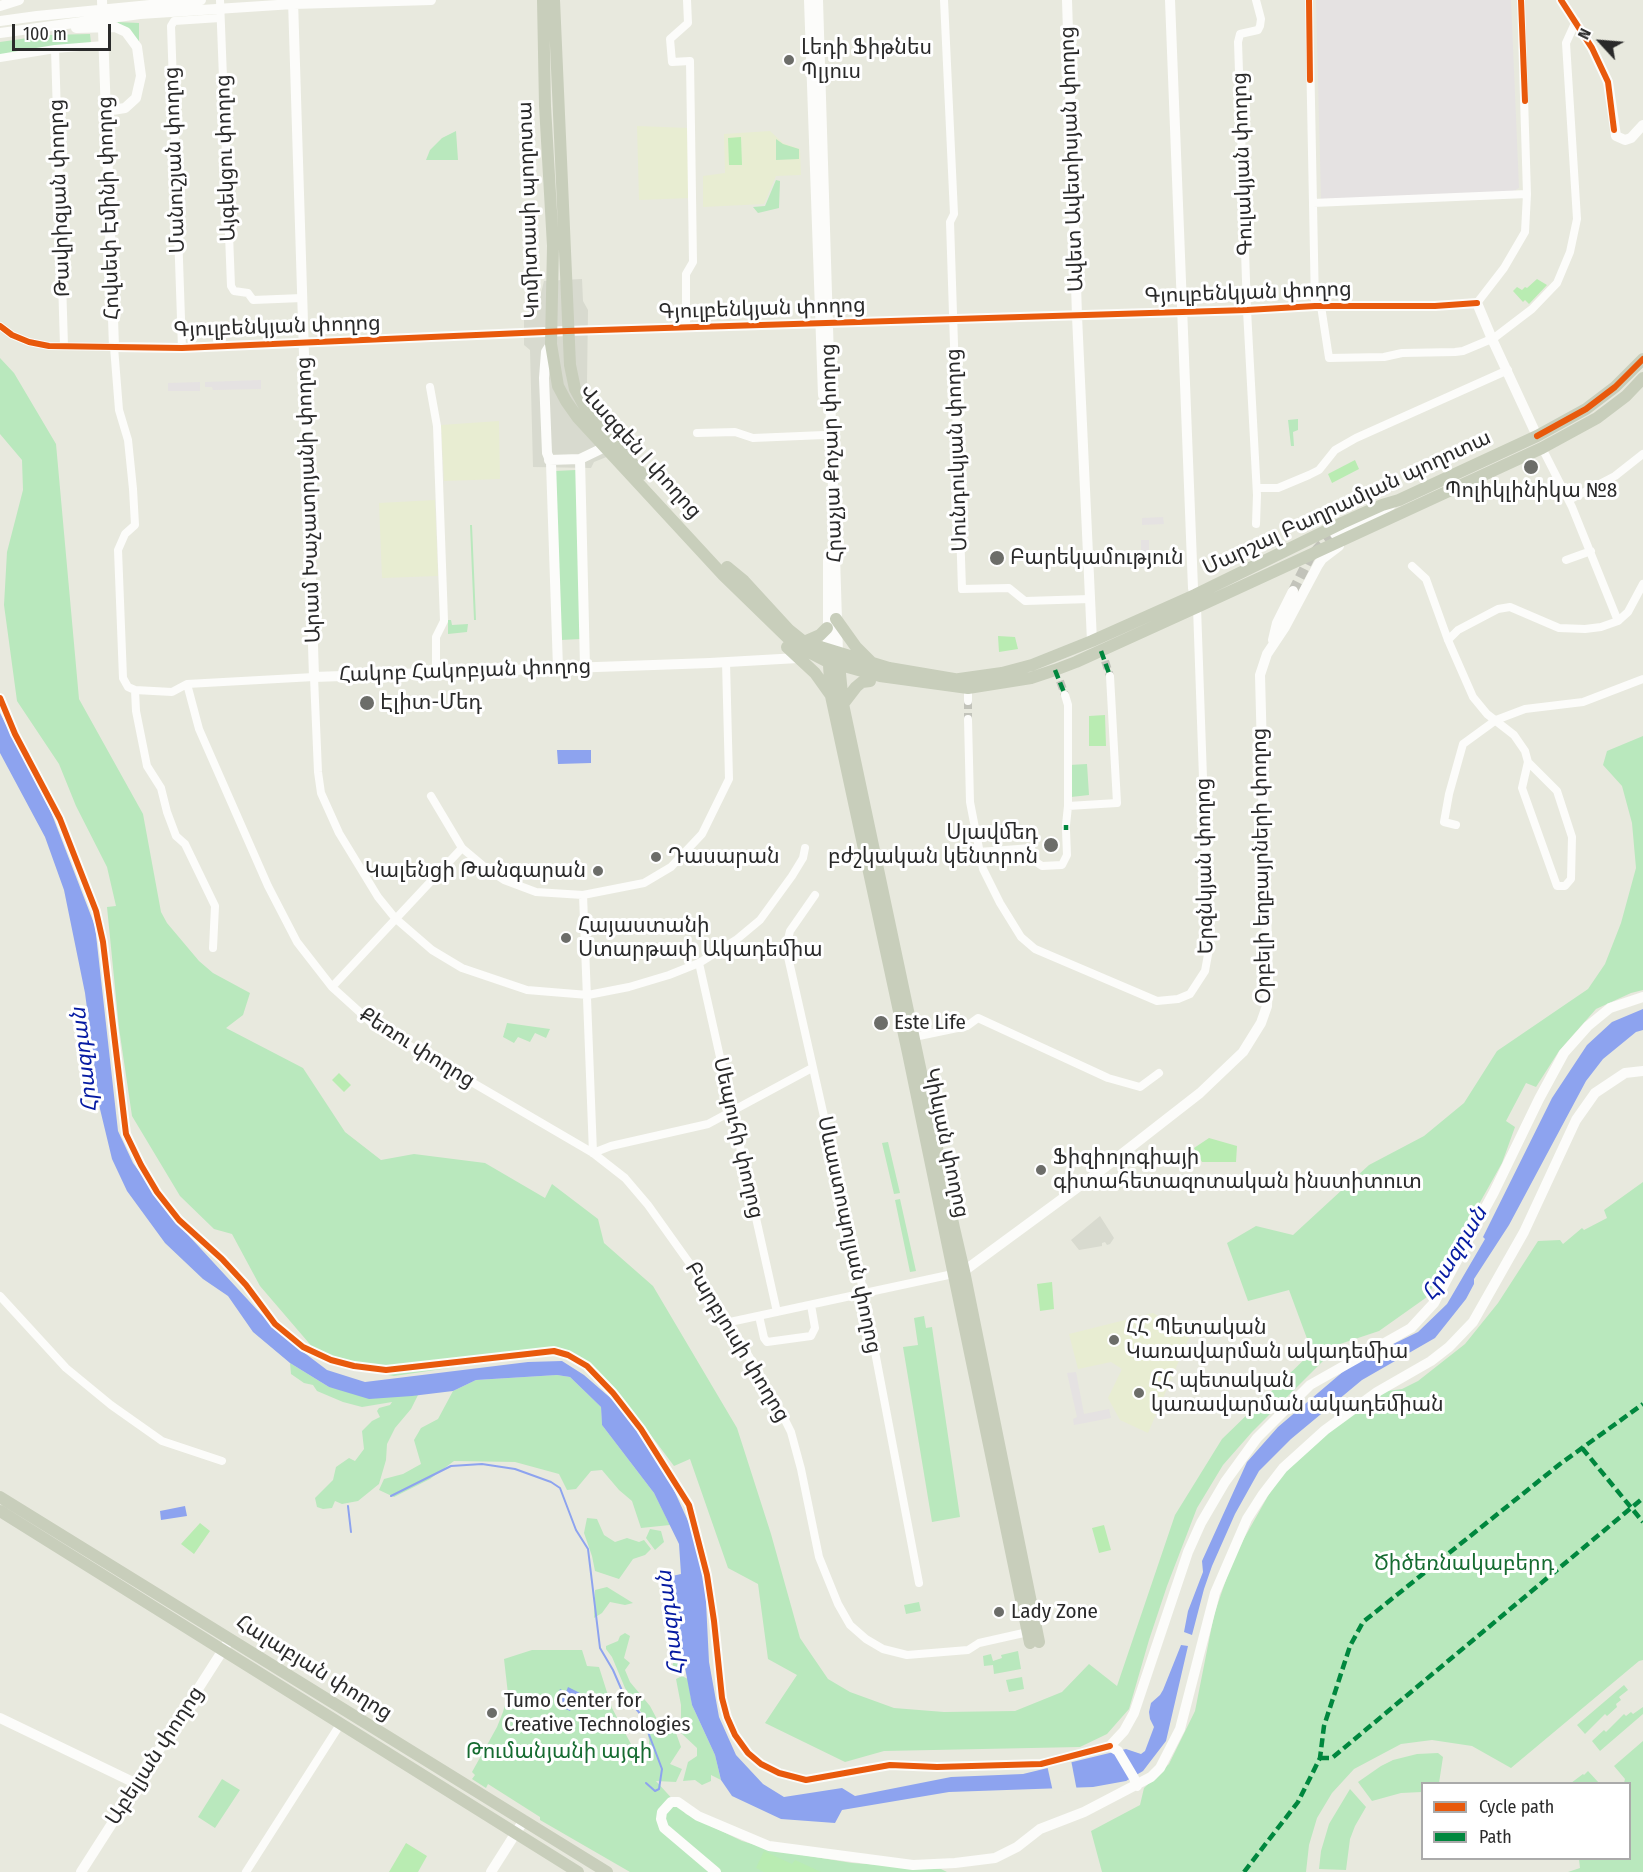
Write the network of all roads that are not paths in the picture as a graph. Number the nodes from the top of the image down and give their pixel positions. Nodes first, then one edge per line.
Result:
1 (19, 0) edge
2 (102, 0) edge
3 (201, 0) edge
4 (431, 0) edge
5 (543, 0) edge
6 (554, 0) edge
7 (687, 0) edge
8 (809, 0) edge
9 (818, 0) edge
10 (944, 0) edge
11 (1067, 0) edge
12 (1170, 0) edge
13 (1256, 0) edge
14 (1309, 0) edge
15 (1521, 0) edge
16 (1561, 0) edge
17 (293, 2) edge
18 (0, 6) edge
19 (220, 9) edge
20 (0, 21) edge
21 (1576, 21) junction
22 (36, 27) junction
23 (0, 33) edge
24 (104, 44) junction
25 (55, 49) junction
26 (0, 58) edge
27 (106, 111) junction
28 (1643, 126) edge
29 (1527, 194) junction
30 (1313, 203) junction
31 (302, 298) junction
32 (1477, 303) junction
33 (1318, 306) junction
34 (1247, 310) junction
35 (1182, 312) junction
36 (1077, 316) junction
37 (953, 320) junction
38 (824, 323) junction
39 (0, 326) edge
40 (686, 328) junction
41 (567, 331) junction
42 (552, 338) junction
43 (1492, 339) junction
44 (304, 343) junction
45 (64, 346) junction
46 (114, 347) junction
47 (182, 348) junction
48 (1643, 359) edge
49 (1508, 370) junction
50 (1643, 378) edge
51 (430, 387) dead end
52 (697, 433) dead end
53 (824, 435) junction
54 (1540, 442) junction
55 (605, 447) junction
56 (1643, 454) edge
57 (580, 459) junction
58 (549, 460) junction
59 (1257, 488) junction
60 (1399, 500) junction
61 (1569, 500) junction
62 (1256, 524) dead end
63 (1373, 526) junction
64 (1335, 534) tunnel mouth
65 (1591, 551) junction
66 (1566, 560) dead end
67 (1412, 566) dead end
68 (725, 571) junction
69 (1643, 584) edge
70 (1293, 591) tunnel mouth
71 (1090, 599) junction
72 (1196, 601) junction
73 (1618, 621) junction
74 (831, 623) junction
75 (1448, 640) junction
76 (804, 642) junction
77 (1272, 646) junction
78 (1100, 651) junction
79 (798, 658) junction
80 (726, 662) junction
81 (835, 662) junction
82 (872, 663) junction
83 (585, 667) junction
84 (558, 668) junction
85 (436, 673) junction
86 (1110, 676) tunnel mouth
87 (314, 677) junction
88 (1643, 679) edge
89 (870, 681) junction
90 (187, 684) junction
91 (962, 689) junction
92 (135, 690) junction
93 (1065, 695) tunnel mouth
94 (831, 696) junction
95 (0, 698) edge
96 (843, 704) junction
97 (968, 719) tunnel mouth
98 (1496, 720) junction
99 (1528, 762) junction
100 (431, 796) dead end
101 (1068, 806) junction
102 (1455, 825) dead end
103 (462, 848) junction
104 (805, 848) dead end
105 (979, 852) junction
106 (870, 853) junction
107 (583, 895) junction
108 (814, 896) dead end
109 (395, 918) junction
110 (213, 948) dead end
111 (699, 963) junction
112 (332, 987) junction
113 (588, 994) junction
114 (1643, 997) edge
115 (914, 1036) junction
116 (812, 1068) junction
117 (1643, 1071) edge
118 (1159, 1073) dead end
119 (923, 1102) junction
120 (732, 1111) junction
121 (593, 1153) junction
122 (959, 1273) junction
123 (864, 1294) junction
124 (0, 1296) edge
125 (811, 1305) junction
126 (777, 1312) junction
127 (759, 1316) junction
128 (730, 1322) junction
129 (222, 1461) dead end
130 (1, 1503) edge
131 (919, 1583) dead end
132 (153, 1592) junction
133 (146, 1603) junction
134 (230, 1639) junction
135 (1032, 1639) joint
136 (223, 1650) junction
137 (0, 1718) edge
138 (341, 1723) junction
139 (1114, 1749) junction
140 (1135, 1782) junction
141 (137, 1784) junction
142 (524, 1820) junction
143 (516, 1833) junction
144 (81, 1872) edge
145 (246, 1872) edge
146 (491, 1872) edge
147 (578, 1872) edge
148 (607, 1872) edge
149 (716, 1872) edge

1 - 18 street
2 - 24 street, Հովսեփ Էմինի փողոց
3 - 20 street
4 - 17 street
5 - 42 main road, Կոմիտասի պողոտա
6 - 41 main road, Կոմիտասի պողոտա
7 - 40 street
8 - 38 street, Հրաչյա Քոչար փողոց
9 - 38 street, Հրաչյա Քոչար փողոց
10 - 37 street, Սունդուկյան փողոց
11 - 36 street, Ավետ Ավետիսյան փողոց
12 - 35 street
13 - 34 street, Գուլակյան փողոց
14 - 30 street
15 - 29 street
16 - 21 street
17 - 19 street
17 - 31 street, Արամ Խաչատրյանի փողոց
19 - 22 street
19 - 31 street, Այգեկցու փողոց
19 - 47 street, Մանուշյան փողոց
21 - 28 street
21 - 43 street
22 - 23 street
22 - 27 street
24 - 25 street
24 - 27 street, Հովսեփ Էմինի փողոց
25 - 26 street
25 - 45 street, Թավրիզյան փողոց
27 - 46 street, Հովսեփ Էմինի փողոց
29 - 30 street
29 - 32 street
30 - 33 street
31 - 44 street, Արամ Խաչատրյանի փողոց
32 - 33 street, Գյուլբենկյան փողոց
32 - 43 street
33 - 34 street, Գյուլբենկյան փողոց
33 - 43 street
34 - 35 street, Գյուլբենկյան փողոց
34 - 59 street, Գուլակյան փողոց
35 - 36 street, Գյուլբենկյան փողոց
35 - 72 street
36 - 37 street, Գյուլբենկյան փողոց
36 - 71 street, Ավետ Ավետիսյան փողոց
37 - 38 street, Գյուլբենկյան փողոց
37 - 71 street, Սունդուկյան փողոց
38 - 40 street, Գյուլբենկյան փողոց
38 - 53 street, Հրաչյա Քոչար փողոց
38 - 74 street, Հրաչյա Քոչար փողոց
39 - 45 street, Գյուլբենկյան փողոց
40 - 41 street, Գյուլբենկյան փողոց
41 - 42 street, Գյուլբենկյան փողոց
41 - 68 main road, Վազգեն I փողոց
42 - 44 street, Գյուլբենկյան փողոց
42 - 55 main road, Վազգեն I փողոց
42 - 58 street, Կոմիտասի պողոտա
43 - 49 street
44 - 47 street, Գյուլբենկյան փողոց
44 - 87 street, Արամ Խաչատրյանի փողոց
45 - 46 street, Գյուլբենկյան փողոց
46 - 47 street, Գյուլբենկյան փողոց
46 - 92 street, Հովսեփ Էմինի փողոց
48 - 54 main road, Մարշալ Բաղրամյան պողոտա
49 - 54 street
49 - 59 street
50 - 54 main road, Մարշալ Բաղրամյան պողոտա
51 - 85 street
52 - 53 street
53 - 74 street, Հրաչյա Քոչար փողոց
54 - 60 main road, Մարշալ Բաղրամյան պողոտա
54 - 61 street
54 - 63 main road, Մարշալ Բաղրամյան պողոտա
55 - 57 street
55 - 68 main road, Վազգեն I փողոց
56 - 61 street
57 - 58 street
57 - 83 street
58 - 84 street, Կոմիտասի պողոտա
59 - 62 street, Գուլակյան փողոց
60 - 64 street
60 - 72 main road, Մարշալ Բաղրամյան պողոտա
61 - 65 street
63 - 72 main road, Մարշալ Բաղրամյան պողոտա
63 - 77 street, Օրբելի եղբայրների փողոց
65 - 66 street
65 - 73 street
67 - 75 street
68 - 76 main road, Վազգեն I փողոց
68 - 79 main road, Վազգեն I փողոց
68 - 81 main road, Վազգեն I փողոց
69 - 73 street
70 - 77 street, Օրբելի եղբայրների փողոց
71 - 78 street, Ավետ Ավետիսյան փողոց
72 - 78 main road, Մարշալ Բաղրամյան պողոտա
72 - 105 street, Երզնկյան փողոց
73 - 75 street
74 - 76 main road
74 - 81 street, Հրաչյա Քոչար փողոց
74 - 82 main road
75 - 98 street
76 - 79 main road
76 - 81 main road
77 - 122 street, Օրբելի եղբայրների փողոց
78 - 91 main road, Մարշալ Բաղրամյան պողոտա
78 - 91 main road, Մարշալ Բաղրամյան պողոտա
79 - 80 street, Հակոբ Հակոբյան փողոց
79 - 94 main road, Վազգեն I փողոց
80 - 83 street, Հակոբ Հակոբյան փողոց
80 - 107 street
81 - 82 main road
81 - 89 main road
81 - 91 main road, Մարշալ Բաղրամյան պողոտա
81 - 94 main road, Կիևյան փողոց
81 - 96 main road, Կիևյան փողոց
82 - 89 main road
82 - 91 main road
83 - 84 street, Հակոբ Հակոբյան փողոց
84 - 85 street, Հակոբ Հակոբյան փողոց
85 - 87 street, Հակոբ Հակոբյան փողոց
86 - 101 street
87 - 90 street, Հակոբ Հակոբյան փողոց
87 - 109 street
88 - 98 street
89 - 91 main road
89 - 96 main road
90 - 92 street, Հակոբ Հակոբյան փողոց
90 - 112 street, Քեռու փողոց
92 - 110 street
93 - 101 street
94 - 106 main road, Կիևյան փողոց
95 - 139 street
96 - 106 main road, Կիևյան փողոց
97 - 105 street, Երզնկյան փողոց
98 - 99 street
98 - 102 street
99 - 99 street
100 - 103 street
101 - 105 street
103 - 107 street
103 - 109 street
104 - 111 street
106 - 115 main road, Կիևյան փողոց
106 - 119 main road, Կիևյան փողոց
107 - 113 street
108 - 116 street, Սևաստոպոլյան փողոց
109 - 112 street
109 - 113 street
111 - 113 street
111 - 120 street, Սեպուհի փողոց
112 - 121 street, Քեռու փողոց
113 - 121 street
114 - 139 street
115 - 118 street
115 - 119 main road, Կիևյան փողոց
116 - 120 street
116 - 123 street, Սևաստոպոլյան փողոց
117 - 140 street
119 - 122 main road, Կիևյան փողոց
120 - 121 street
120 - 126 street, Սեպուհի փողոց
121 - 128 street, Բարբյուսի փողոց
122 - 123 street
122 - 135 main road, Կիևյան փողոց
123 - 125 street
123 - 131 street, Սևաստոպոլյան փողոց
124 - 129 street
125 - 126 street
125 - 127 street
126 - 127 street
127 - 128 street
128 - 135 street, Բարբյուսի փողոց
130 - 132 main road, Հալաբյան փողոց
130 - 133 main road, Հալաբյան փողոց
132 - 133 main road
132 - 134 main road, Հալաբյան փողոց
133 - 136 main road, Հալաբյան փողոց
134 - 136 street, Աբելյան փողոց
134 - 142 main road, Հալաբյան փողոց
136 - 138 main road, Հալաբյան փողոց
136 - 141 street, Աբելյան փողոց
137 - 141 street
138 - 143 main road, Հալաբյան փողոց
138 - 145 street
139 - 140 street
140 - 149 street
141 - 144 street, Աբելյան փողոց
142 - 143 street
142 - 148 main road, Հալաբյան փողոց
143 - 146 street
143 - 147 main road, Հալաբյան փողոց

